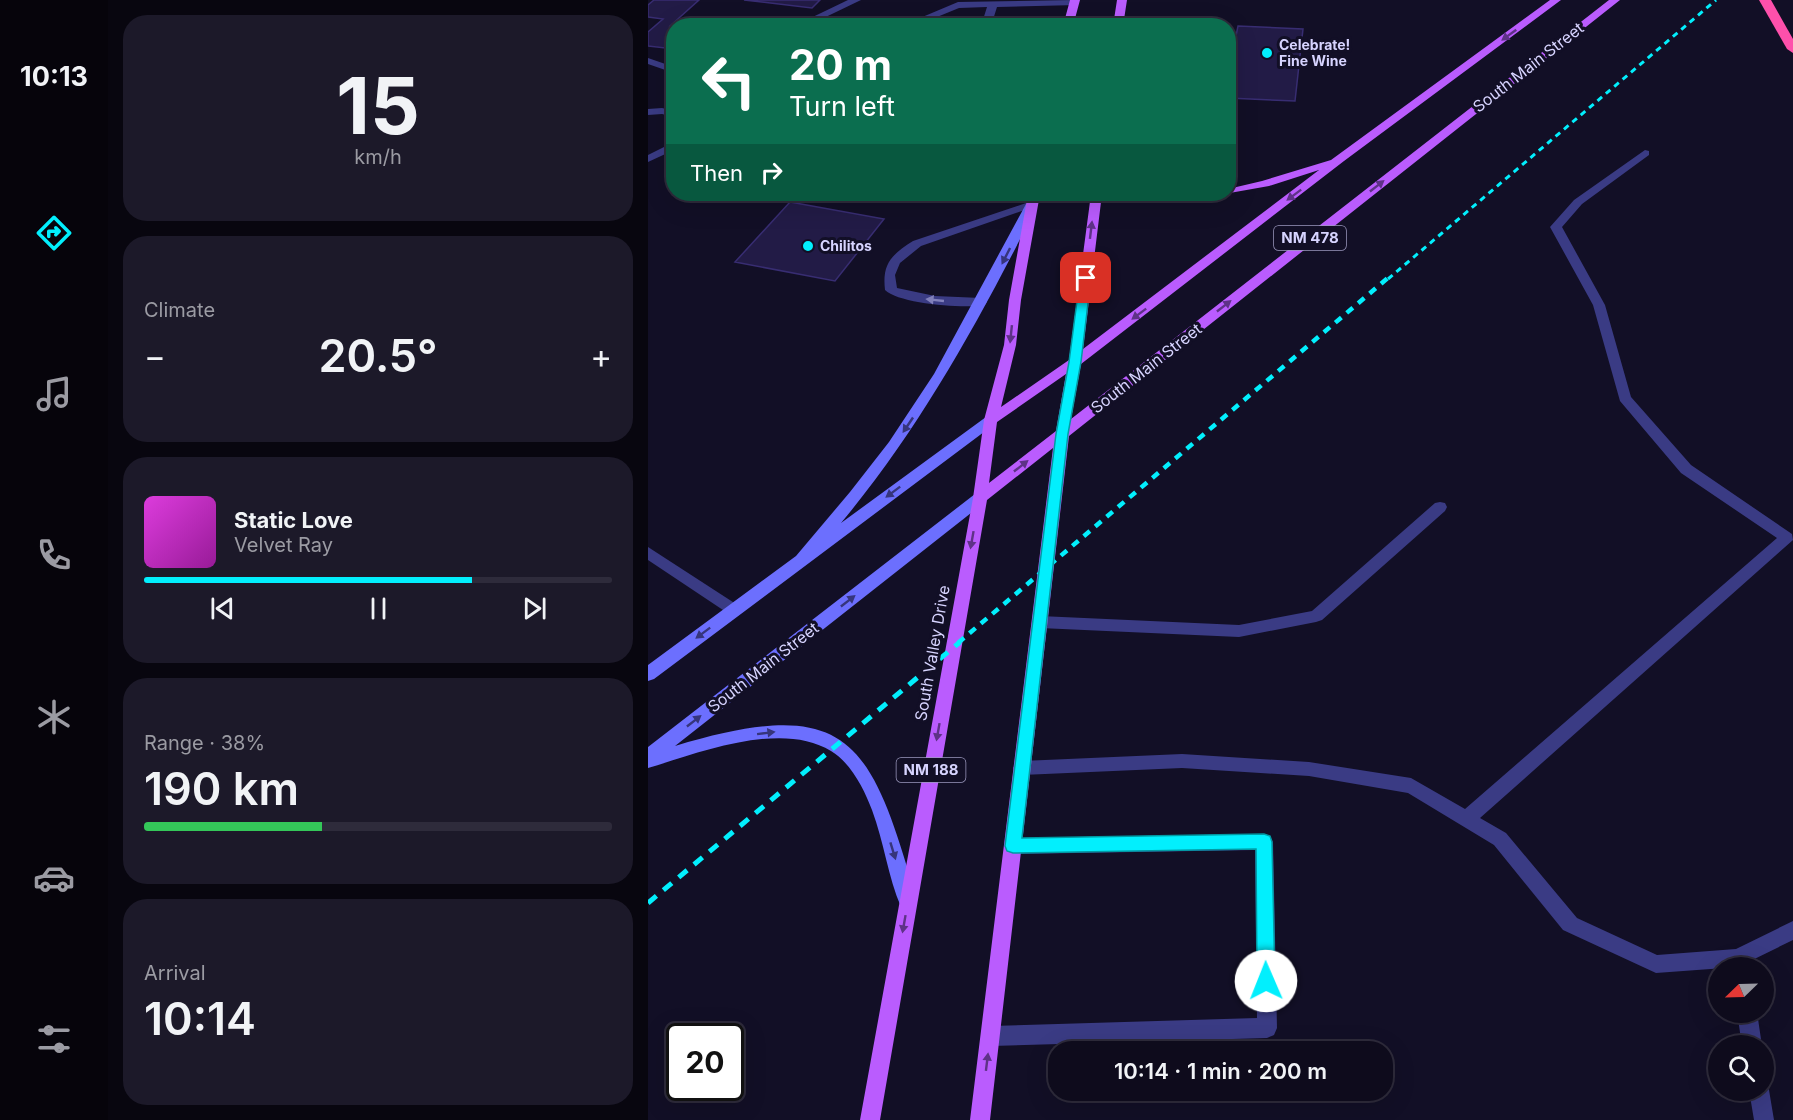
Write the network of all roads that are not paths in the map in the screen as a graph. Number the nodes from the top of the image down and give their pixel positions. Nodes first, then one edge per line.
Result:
1 (856, 0) edge
2 (1122, 0) edge
3 (1556, 0) edge
4 (1615, 0) edge
5 (1765, 0) edge
6 (1074, 2) edge
7 (993, 4) junction
8 (816, 18) edge
9 (923, 18) edge
10 (989, 18) edge
11 (1070, 18) edge
12 (1119, 18) edge
13 (1793, 49) edge
14 (648, 61) edge
15 (666, 67) edge
16 (648, 112) edge
17 (666, 112) edge
18 (666, 149) edge
19 (1645, 153) dead end
20 (648, 159) edge
21 (1340, 159) junction
22 (1236, 190) edge
23 (1028, 201) edge
24 (1032, 201) edge
25 (1033, 201) edge
26 (1095, 201) edge
27 (981, 302) junction
28 (1075, 362) junction
29 (991, 420) junction
30 (1062, 434) junction
31 (980, 498) junction
32 (1440, 507) dead end
33 (648, 553) edge
34 (801, 561) junction
35 (734, 610) junction
36 (1040, 622) junction
37 (648, 674) edge
38 (648, 759) edge
39 (1023, 768) junction
40 (1466, 819) junction
41 (1013, 846) junction
42 (908, 901) junction
43 (1793, 930) edge
44 (1749, 957) edge
45 (1708, 963) edge
46 (991, 1036) junction
47 (1761, 1101) edge
48 (870, 1120) edge
49 (980, 1120) edge
50 (1764, 1120) edge

1 - 8 street
2 - 12 main road
3 -> 21 main road, NM 478
30 -> 4 main road, South Main Street / NM 478
5 - 13 highway
6 - 7 street
6 - 11 main road
7 - 9 street
7 - 10 street
14 - 15 street
16 - 17 street
18 - 20 street
19 - 40 street
21 - 22 main road
21 -> 28 main road, NM 478
27 -> 23 street
24 -> 27 main road
25 -> 29 main road, South Valley Drive / NM 188
28 -> 26 main road
27 -> 34 main road
28 - 29 main road, NM 478
28 - 30 main road
29 - 31 main road, South Valley Drive / NM 188
29 -> 34 main road, NM 478
31 -> 30 main road, South Main Street / NM 478
30 - 36 main road
38 -> 31 main road, South Main Street / NM 478
31 -> 42 main road, South Valley Drive / NM 188
32 - 36 street
33 - 35 street
34 - 35 main road, NM 478
35 -> 37 main road, NM 478
36 - 39 main road
38 -> 42 main road
39 - 40 street
39 - 41 main road
40 - 45 street
41 - 46 main road
41 - 46 street
42 -> 48 main road, South Valley Drive / NM 188
43 - 44 street
49 -> 46 main road
47 - 50 street

